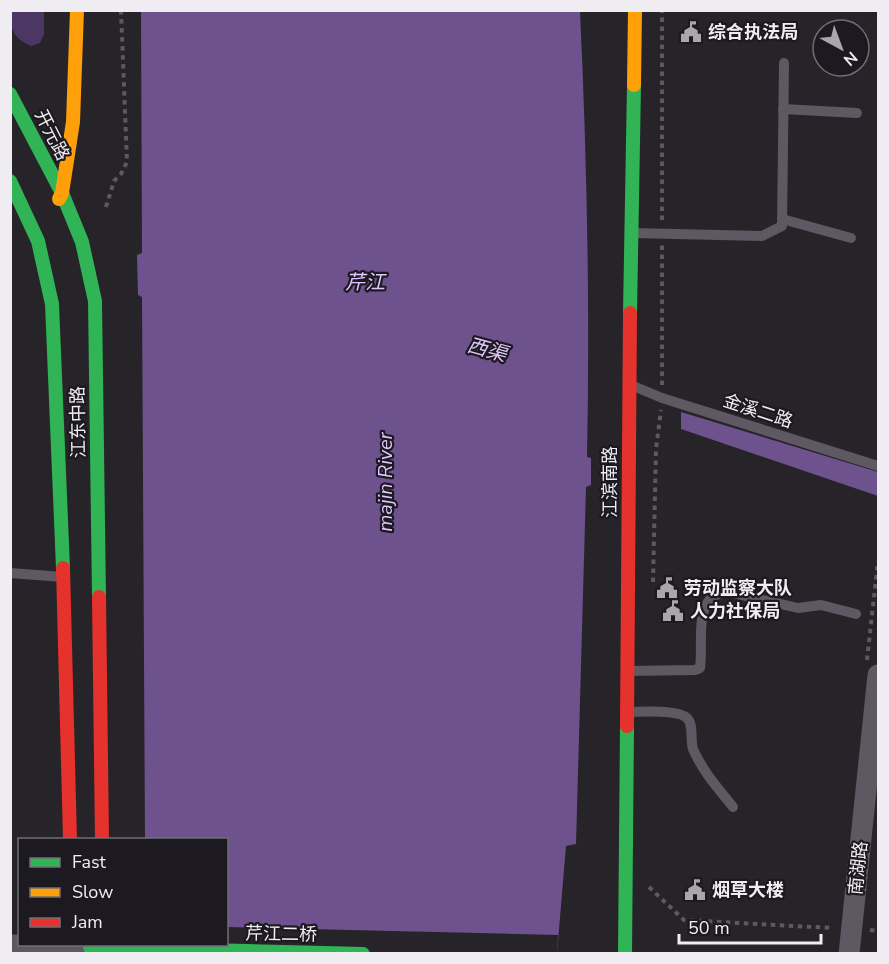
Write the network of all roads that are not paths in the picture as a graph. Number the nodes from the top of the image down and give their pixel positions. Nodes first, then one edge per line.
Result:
1 (77, 10) edge
2 (636, 10) edge
3 (784, 63) dead end
4 (10, 94) edge
5 (783, 109) junction
6 (14, 110) edge
7 (857, 113) dead end
8 (10, 181) edge
9 (62, 193) junction
10 (782, 219) junction
11 (632, 233) junction
12 (851, 238) dead end
13 (38, 242) junction
14 (629, 384) junction
15 (879, 466) edge
16 (10, 573) edge
17 (63, 577) junction
18 (856, 614) dead end
19 (627, 671) junction
20 (879, 675) edge
21 (627, 712) junction
22 (733, 807) dead end
23 (70, 838) edge
24 (102, 838) edge
25 (50, 946) edge
26 (91, 947) edge
27 (363, 954) edge
28 (625, 954) edge
29 (849, 954) edge

1 - 9 main road
2 - 11 main road, 江滨南路
3 - 5 lane
4 - 6 main road, 开元路
5 - 7 lane
5 - 10 lane
6 - 9 main road, 开元路
8 - 13 main road
9 - 13 main road
9 - 24 main road, 江东中路
10 - 11 lane
10 - 12 lane
11 - 14 main road, 江滨南路
13 - 17 main road, 江东中路
14 - 15 lane, 金溪二路
14 - 19 main road, 江滨南路
16 - 17 lane
17 - 23 main road, 江东中路
18 - 19 lane
19 - 21 main road, 江滨南路
20 - 29 street, 南湖路
21 - 22 lane
21 - 28 main road, 江滨南路
25 - 26 street
26 - 27 main road, 芹江二桥

